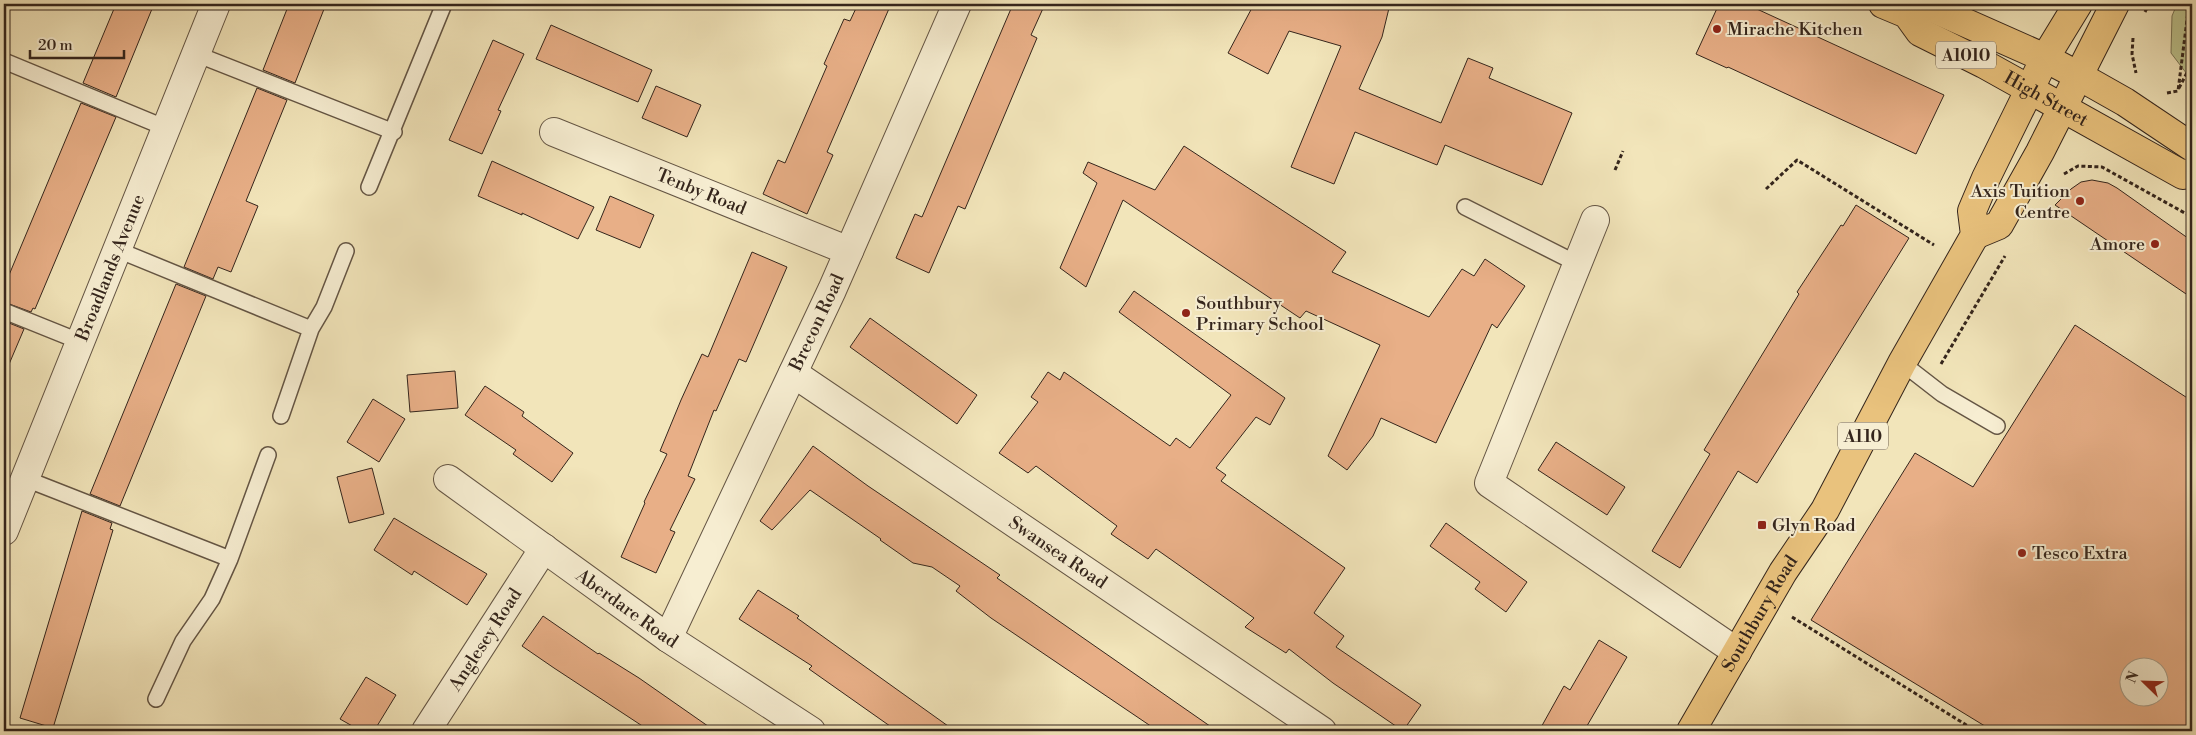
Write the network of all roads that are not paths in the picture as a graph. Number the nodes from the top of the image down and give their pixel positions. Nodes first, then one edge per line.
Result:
1 (216, 4) edge
2 (444, 4) edge
3 (957, 4) edge
4 (2078, 4) edge
5 (2115, 4) edge
6 (1895, 9) edge
7 (196, 54) junction
8 (2045, 58) junction
9 (4, 61) edge
10 (2079, 76) junction
11 (2030, 90) junction
12 (2063, 108) junction
13 (166, 128) junction
14 (394, 132) junction
15 (554, 132) dead end
16 (2192, 147) edge
17 (2192, 172) edge
18 (370, 187) dead end
19 (1465, 207) dead end
20 (1595, 220) dead end
21 (1975, 235) junction
22 (118, 250) junction
23 (346, 251) dead end
24 (849, 251) junction
25 (1578, 264) junction
26 (4, 311) edge
27 (310, 329) junction
28 (81, 342) junction
29 (1902, 363) junction
30 (793, 373) junction
31 (281, 416) dead end
32 (1996, 426) dead end
33 (268, 455) dead end
34 (448, 479) dead end
35 (16, 491) edge
36 (4, 531) edge
37 (544, 548) junction
38 (230, 559) junction
39 (668, 638) junction
40 (1737, 652) junction
41 (156, 699) dead end
42 (426, 731) edge
43 (811, 731) edge
44 (1322, 731) edge
45 (1691, 731) edge

1 - 7 street, Broadlands Avenue
2 - 14 lane
3 - 24 street, Brecon Road
4 - 8 main road
5 - 10 main road
6 - 8 main road, High Street / A1010
6 - 11 main road, High Street / A1010
7 - 13 street, Broadlands Avenue
7 - 14 lane
8 - 10 main road, High Street / A1010
8 - 11 main road
9 - 13 lane
10 - 12 main road
10 - 16 main road, High Street / A1010
11 - 12 main road, High Street / A1010
11 - 21 main road
12 - 17 main road, High Street / A1010
12 - 21 main road
13 - 22 street, Broadlands Avenue
14 - 18 lane
15 - 24 street, Tenby Road
19 - 25 lane
20 - 25 street
21 - 29 main road, Southbury Road / A110
22 - 27 lane
22 - 28 street, Broadlands Avenue
23 - 27 lane
24 - 30 street, Brecon Road
25 - 40 street
26 - 28 lane
27 - 31 lane
28 - 35 street, Broadlands Avenue
29 - 32 lane
29 - 40 main road, Southbury Road / A110
30 - 39 street, Brecon Road
30 - 44 street, Swansea Road
33 - 38 lane
34 - 37 street, Aberdare Road
35 - 36 street, Broadlands Avenue
35 - 38 lane
37 - 39 street, Aberdare Road
37 - 42 street, Anglesey Road
38 - 41 lane
39 - 43 street, Aberdare Road
40 - 45 main road, Southbury Road / A110

